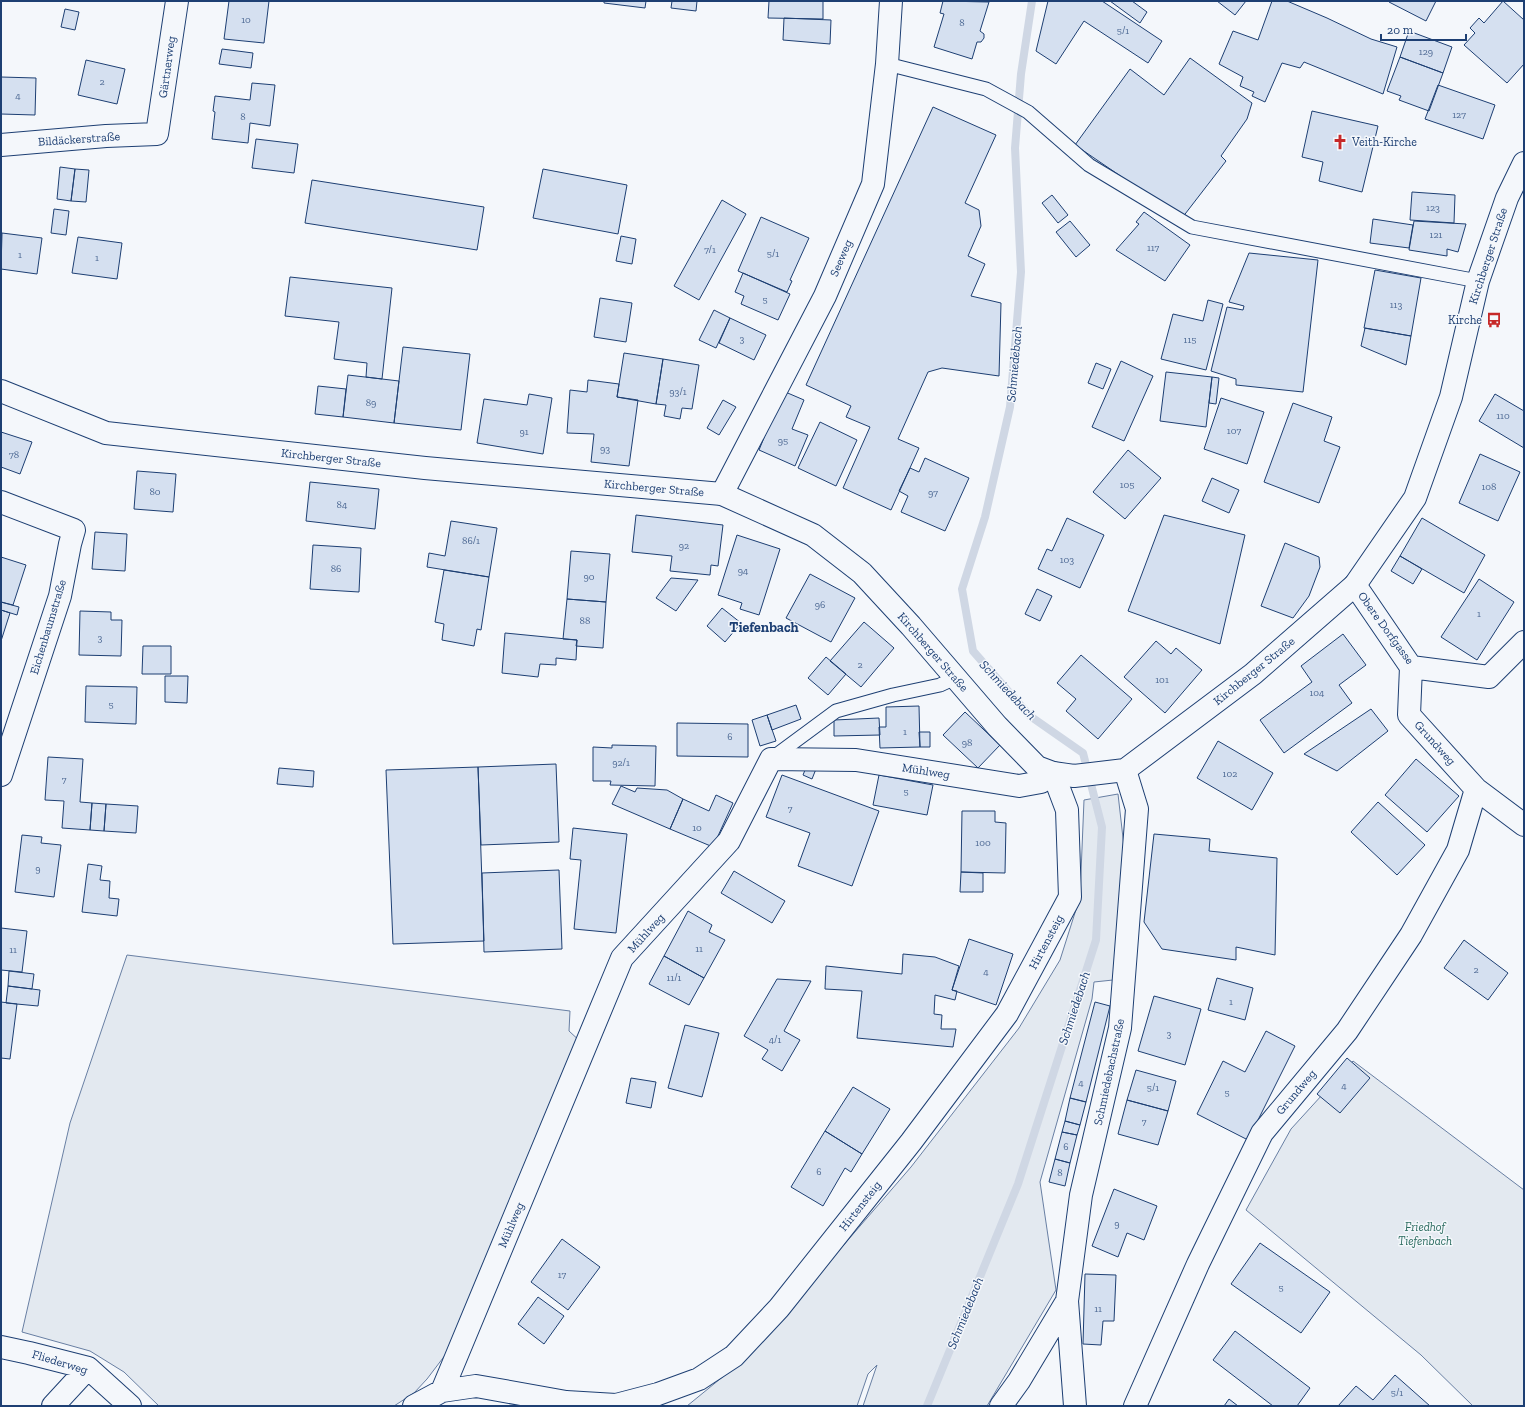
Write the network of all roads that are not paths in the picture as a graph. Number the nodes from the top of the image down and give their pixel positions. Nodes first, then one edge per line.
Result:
1 (177, 1) edge
2 (891, 1) edge
3 (887, 64) junction
4 (157, 134) joint
5 (1, 145) edge
6 (1524, 163) edge
7 (1478, 281) junction
8 (1, 391) edge
9 (722, 494) junction
10 (1, 502) edge
11 (1355, 585) junction
12 (1524, 642) edge
13 (1411, 667) junction
14 (955, 678) junction
15 (771, 759) junction
16 (1118, 771) junction
17 (1053, 773) junction
18 (1, 775) edge
19 (1476, 789) junction
20 (1524, 825) edge
21 (1067, 1301) junction
22 (1, 1347) edge
23 (88, 1368) junction
24 (442, 1391) junction
25 (53, 1406) edge
26 (130, 1406) edge
27 (414, 1406) edge
28 (1001, 1406) edge
29 (1075, 1406) edge
30 (1134, 1406) edge

1 - 4 street, Gärtnerweg
2 - 3 street, Seeweg
3 - 7 lane
3 - 9 street, Seeweg
4 - 5 street, Bildäckerstraße
6 - 7 street, Kirchberger Straße
7 - 11 street, Kirchberger Straße
8 - 9 street, Kirchberger Straße
9 - 14 street, Kirchberger Straße
10 - 18 street, Eichenbaumstraße
11 - 13 street, Obere Dorfgasse
11 - 16 street, Kirchberger Straße
12 - 13 street, Obere Dorfgasse
13 - 19 street, Grundweg
14 - 15 lane
14 - 17 street, Kirchberger Straße
15 - 17 street, Mühlweg
15 - 24 street, Mühlweg
16 - 17 street, Kirchberger Straße
16 - 21 street, Schmiedebachstraße
17 - 24 street, Hirtensteig
19 - 20 street, Grundweg
19 - 30 street, Grundweg
21 - 28 street, Schmiedebachstraße
21 - 29 street, Schmiedebachstraße
22 - 23 street, Fliederweg
23 - 25 street
23 - 26 street, Fliederweg
24 - 27 street, Hirtensteig

